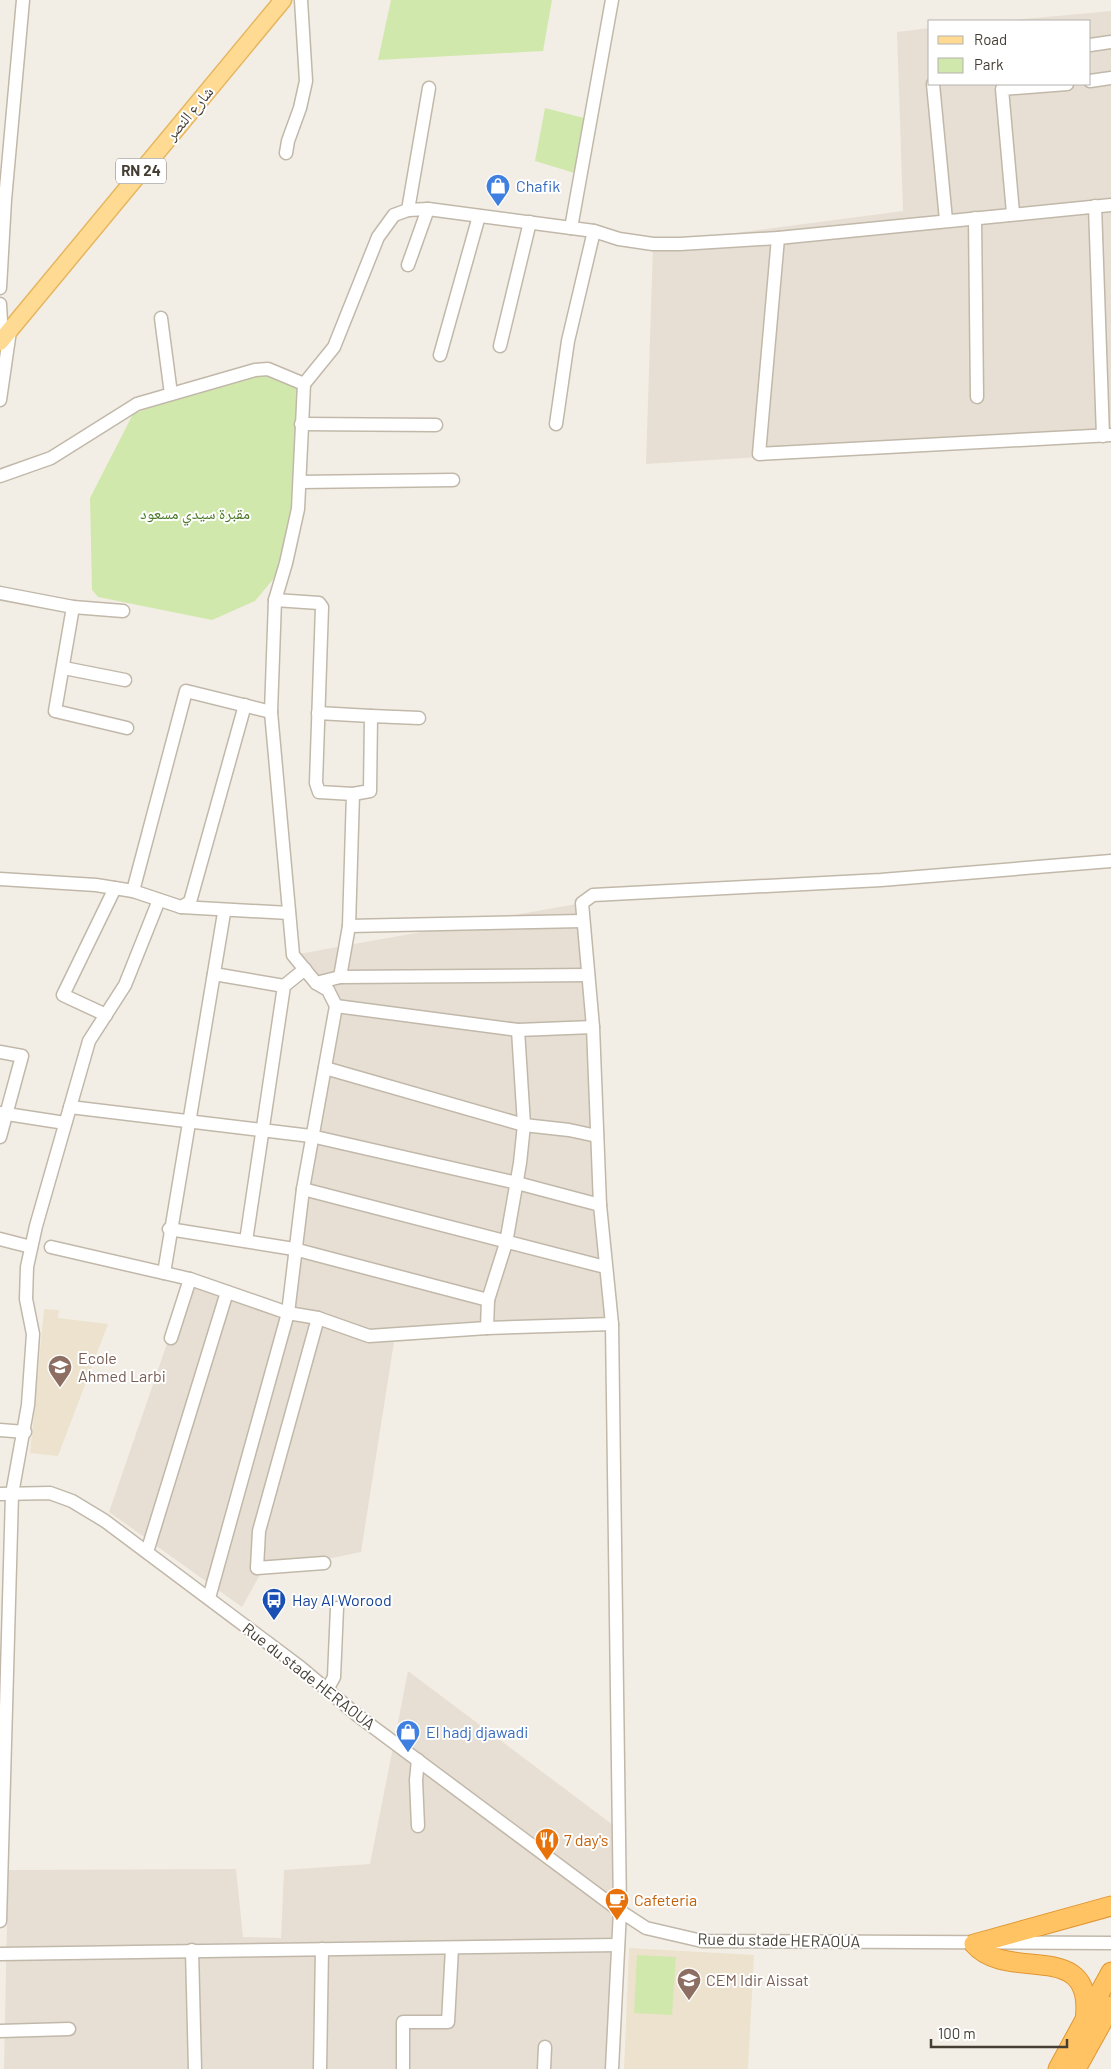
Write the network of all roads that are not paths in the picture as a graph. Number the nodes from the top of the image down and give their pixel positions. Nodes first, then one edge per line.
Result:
1 (23, 0) edge
2 (283, 0) edge
3 (302, 0) edge
4 (612, 0) edge
5 (1111, 42) edge
6 (1091, 45) edge
7 (1111, 78) edge
8 (1091, 81) edge
9 (934, 85) edge
10 (1053, 85) edge
11 (429, 88) dead end
12 (286, 153) dead end
13 (1111, 205) edge
14 (1094, 206) junction
15 (408, 210) junction
16 (428, 210) junction
17 (1013, 213) junction
18 (478, 216) junction
19 (975, 218) junction
20 (946, 220) junction
21 (530, 222) junction
22 (571, 228) junction
23 (594, 231) junction
24 (778, 238) junction
25 (408, 265) dead end
26 (0, 288) edge
27 (0, 304) edge
28 (161, 318) dead end
29 (4, 338) edge
30 (500, 346) dead end
31 (440, 355) dead end
32 (304, 384) junction
33 (171, 394) junction
34 (977, 397) dead end
35 (0, 400) edge
36 (301, 424) junction
37 (556, 424) dead end
38 (436, 425) dead end
39 (1107, 436) edge
40 (0, 476) edge
41 (453, 480) dead end
42 (300, 482) junction
43 (0, 593) edge
44 (275, 600) junction
45 (73, 607) junction
46 (123, 611) dead end
47 (64, 668) junction
48 (125, 680) dead end
49 (245, 705) junction
50 (271, 712) junction
51 (318, 713) junction
52 (371, 716) junction
53 (419, 718) dead end
54 (127, 728) dead end
55 (353, 794) junction
56 (1111, 861) edge
57 (0, 879) edge
58 (115, 888) junction
59 (133, 891) junction
60 (159, 900) junction
61 (181, 907) junction
62 (224, 913) dead end
63 (289, 913) junction
64 (583, 921) junction
65 (349, 926) junction
66 (305, 969) junction
67 (214, 974) junction
68 (588, 975) junction
69 (340, 977) junction
70 (316, 983) junction
71 (284, 986) junction
72 (336, 1006) junction
73 (106, 1015) junction
74 (593, 1027) junction
75 (518, 1030) junction
76 (0, 1052) edge
77 (325, 1068) junction
78 (70, 1107) junction
79 (4, 1113) edge
80 (190, 1121) junction
81 (65, 1123) junction
82 (524, 1125) junction
83 (262, 1130) junction
84 (311, 1136) junction
85 (597, 1136) junction
86 (0, 1137) edge
87 (517, 1183) junction
88 (303, 1189) junction
89 (600, 1205) junction
90 (170, 1229) junction
91 (0, 1239) edge
92 (246, 1241) junction
93 (506, 1243) junction
94 (31, 1247) junction
95 (51, 1247) dead end
96 (294, 1248) junction
97 (605, 1267) junction
98 (164, 1273) junction
99 (190, 1279) junction
100 (228, 1292) junction
101 (488, 1300) junction
102 (288, 1313) junction
103 (318, 1318) junction
104 (612, 1324) junction
105 (487, 1328) junction
106 (171, 1338) dead end
107 (0, 1430) edge
108 (25, 1432) junction
109 (6, 1494) edge
110 (147, 1552) junction
111 (324, 1563) dead end
112 (209, 1598) junction
113 (336, 1608) dead end
114 (328, 1690) junction
115 (418, 1760) junction
116 (418, 1826) dead end
117 (1111, 1906) edge
118 (620, 1911) junction
119 (0, 1920) edge
120 (1107, 1943) edge
121 (974, 1944) junction
122 (618, 1945) junction
123 (452, 1948) junction
124 (322, 1949) junction
125 (192, 1950) junction
126 (0, 1954) edge
127 (1111, 1972) edge
128 (1111, 2006) edge
129 (1099, 2020) edge
130 (69, 2029) dead end
131 (0, 2031) edge
132 (546, 2047) dead end
133 (195, 2069) edge
134 (320, 2069) edge
135 (403, 2069) edge
136 (544, 2069) edge
137 (612, 2069) edge
138 (1058, 2069) edge
139 (1076, 2069) edge

1 - 26 street
2 - 29 main road, شارع النصر / RN 24
3 - 12 street
4 - 22 street
5 - 6 street
7 - 8 street
9 - 20 street
10 - 17 street
11 - 15 street
13 - 14 street
14 - 17 street
14 - 39 street
15 - 16 street
15 - 32 street
16 - 18 street
16 - 25 street
17 - 19 street
18 - 21 street
18 - 31 street
19 - 20 street
19 - 34 street
20 - 24 street
21 - 22 street
21 - 30 street
22 - 23 street
23 - 24 street
23 - 37 street
24 - 39 street
27 - 29 street
28 - 33 street
29 - 35 street
32 - 33 street
32 - 36 street
33 - 40 street
36 - 38 street
36 - 42 street
41 - 42 street
42 - 44 street
43 - 45 street
44 - 50 street
44 - 51 street
45 - 46 street
45 - 47 street
47 - 48 street
47 - 54 street
49 - 50 street
49 - 59 street
49 - 61 street
50 - 63 street
51 - 52 street
51 - 55 street
52 - 53 street
52 - 55 street
55 - 65 street
56 - 64 street
57 - 58 street
58 - 59 street
58 - 73 street
59 - 60 street
60 - 61 street
60 - 73 street
61 - 63 street
62 - 67 street
63 - 66 street
64 - 65 street
64 - 68 street
65 - 69 street
66 - 70 street
66 - 71 street
67 - 71 street
67 - 80 street
68 - 69 street
68 - 74 street
69 - 70 street
70 - 72 street
71 - 83 street
72 - 75 street
72 - 77 street
73 - 78 street
74 - 75 street
74 - 85 street
75 - 82 street
76 - 79 street
77 - 82 street
77 - 84 street
78 - 80 street
78 - 81 street
79 - 81 street
79 - 86 street
80 - 83 street
80 - 90 street
81 - 94 street
82 - 85 street
82 - 87 street
83 - 84 street
83 - 92 street
84 - 87 street
84 - 88 street
85 - 89 street
87 - 89 street
87 - 93 street
88 - 93 street
88 - 96 street
89 - 97 street
90 - 92 street
90 - 98 street
91 - 94 street
92 - 96 street
93 - 97 street
93 - 101 street
94 - 108 street
95 - 98 street
96 - 101 street
96 - 102 street
97 - 104 street
98 - 99 street
99 - 100 street
99 - 106 street
100 - 102 street
100 - 110 street
101 - 105 street
102 - 103 street
102 - 112 street
103 - 105 street
103 - 111 street
104 - 105 street
104 - 118 street
107 - 108 street
108 - 109 street
109 - 110 street, Rue du stade HERAOUA
109 - 119 street
110 - 112 street, Rue du stade HERAOUA
112 - 114 street, Rue du stade HERAOUA
113 - 114 street
114 - 115 street, Rue du stade HERAOUA
115 - 116 street
115 - 118 street, Rue du stade HERAOUA
117 - 121 highway
118 - 121 street, Rue du stade HERAOUA
118 - 122 street
120 - 121 street, Rue du stade HERAOUA
121 - 129 highway
122 - 123 street
122 - 137 street
123 - 124 street
123 - 135 street
124 - 125 street
124 - 134 street
125 - 126 street
125 - 133 street
127 - 129 highway
128 - 129 highway
129 - 138 highway
129 - 139 highway
130 - 131 street
132 - 136 street

